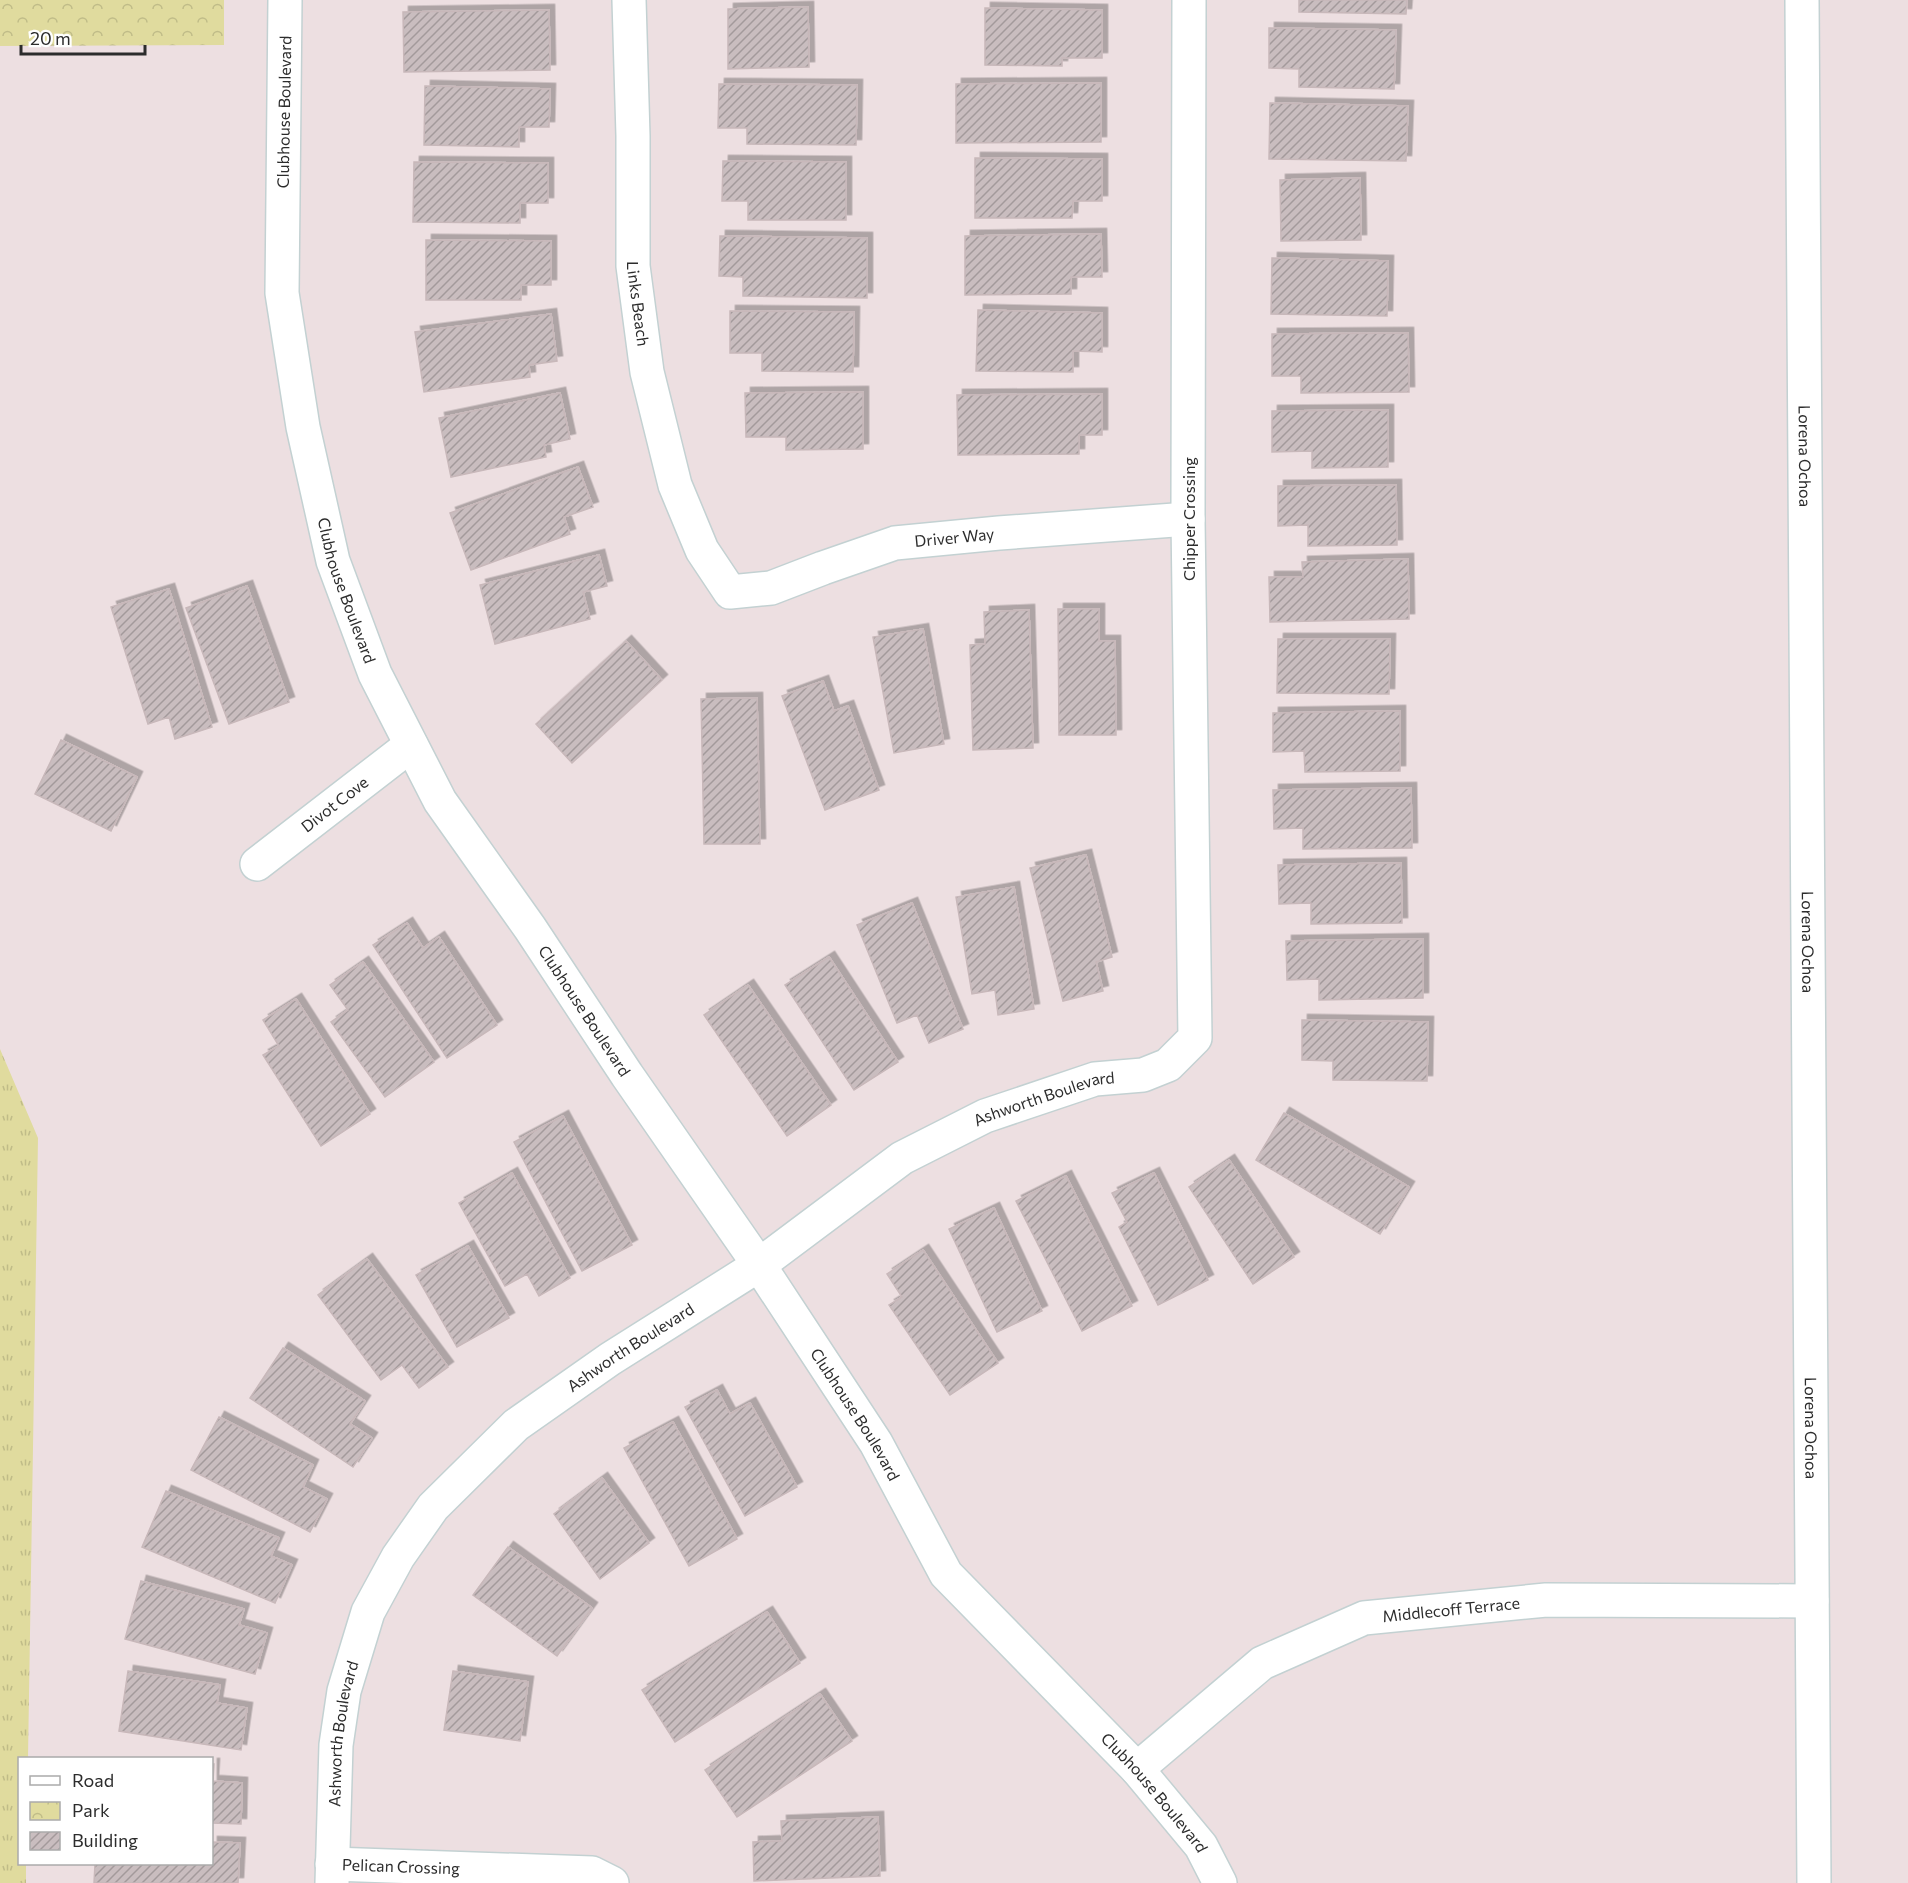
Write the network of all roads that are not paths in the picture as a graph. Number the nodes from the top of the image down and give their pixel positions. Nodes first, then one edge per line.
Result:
1 (285, 0) edge
2 (629, 0) edge
3 (1189, 0) edge
4 (1802, 0) edge
5 (1188, 519) junction
6 (730, 592) joint
7 (411, 745) junction
8 (256, 864) dead end
9 (1195, 1038) joint
10 (759, 1265) junction
11 (1812, 1601) junction
12 (1137, 1769) junction
13 (332, 1873) edge
14 (612, 1883) edge
15 (1220, 1883) edge
16 (1814, 1883) edge

1 - 7 street, Clubhouse Boulevard
2 - 6 street, Links Beach
3 - 5 street, Chipper Crossing
4 - 11 street, Lorena Ochoa
5 - 6 street, Driver Way
5 - 9 street, Chipper Crossing
7 - 8 street, Divot Cove
7 - 10 street, Clubhouse Boulevard
9 - 10 street, Ashworth Boulevard
10 - 12 street, Clubhouse Boulevard
10 - 13 street, Ashworth Boulevard
11 - 12 street, Middlecoff Terrace
11 - 16 street, Lorena Ochoa
12 - 15 street, Clubhouse Boulevard
13 - 14 street, Pelican Crossing

